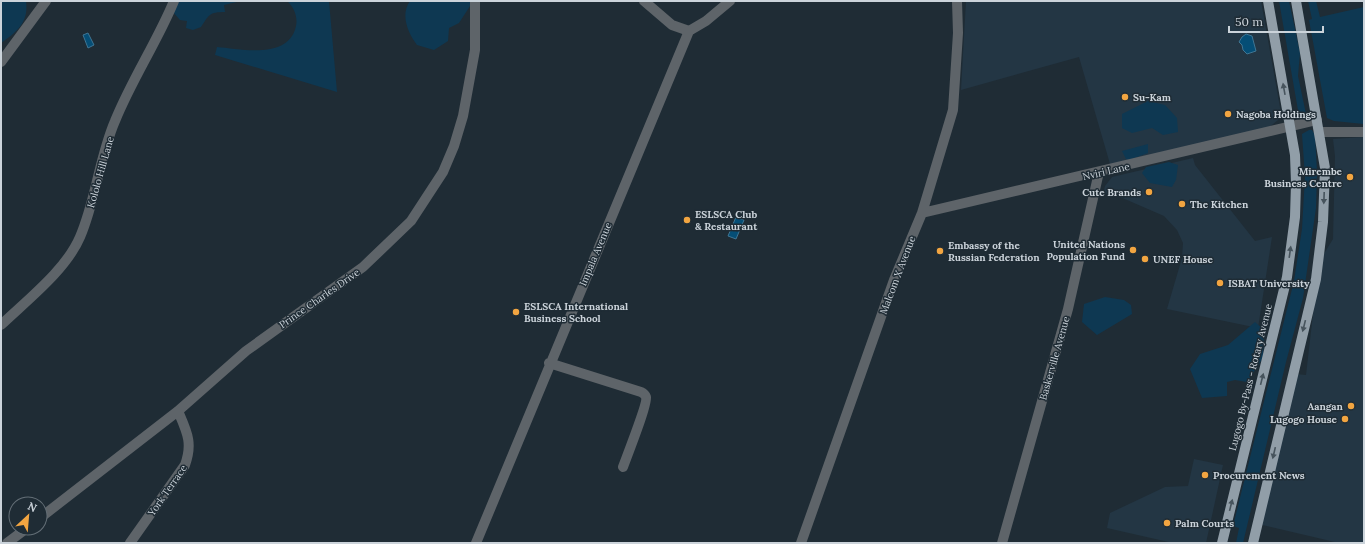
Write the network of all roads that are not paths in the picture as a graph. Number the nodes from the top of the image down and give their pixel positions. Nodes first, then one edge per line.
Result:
1 (46, 1) edge
2 (174, 1) edge
3 (475, 1) edge
4 (644, 1) edge
5 (730, 1) edge
6 (957, 1) edge
7 (1268, 1) edge
8 (1296, 1) edge
9 (689, 31) junction
10 (1, 62) edge
11 (1317, 120) junction
12 (1290, 128) junction
13 (1319, 132) junction
14 (1364, 132) edge
15 (1099, 172) junction
16 (922, 213) junction
17 (1, 325) edge
18 (549, 363) junction
19 (178, 411) junction
20 (623, 467) dead end
21 (48, 512) edge
22 (16, 536) edge
23 (7, 543) edge
24 (130, 543) edge
25 (476, 543) edge
26 (801, 543) edge
27 (1002, 543) edge
28 (1222, 543) edge
29 (1253, 543) edge

1 - 10 street
2 - 17 street, Kololo Hill Lane
3 - 19 street, Prince Charles Drive
4 - 9 street
5 - 9 street
6 - 16 street, Malcom X Avenue
12 -> 7 main road, Lugogo By-Pass - Rotary Avenue
8 - 11 main road
9 - 18 street, Impala Avenue
11 - 12 street, Nviri Lane
11 - 13 main road
12 - 15 street, Nviri Lane
28 -> 12 main road, Lugogo By-Pass - Rotary Avenue
13 - 14 street
13 -> 29 main road
15 - 16 street, Nviri Lane
15 - 27 street, Baskerville Avenue
16 - 26 street, Malcom X Avenue
18 - 20 street
18 - 25 street, Impala Avenue
19 - 21 street, Prince Charles Drive
19 - 24 street, York Terrace
22 - 23 street

